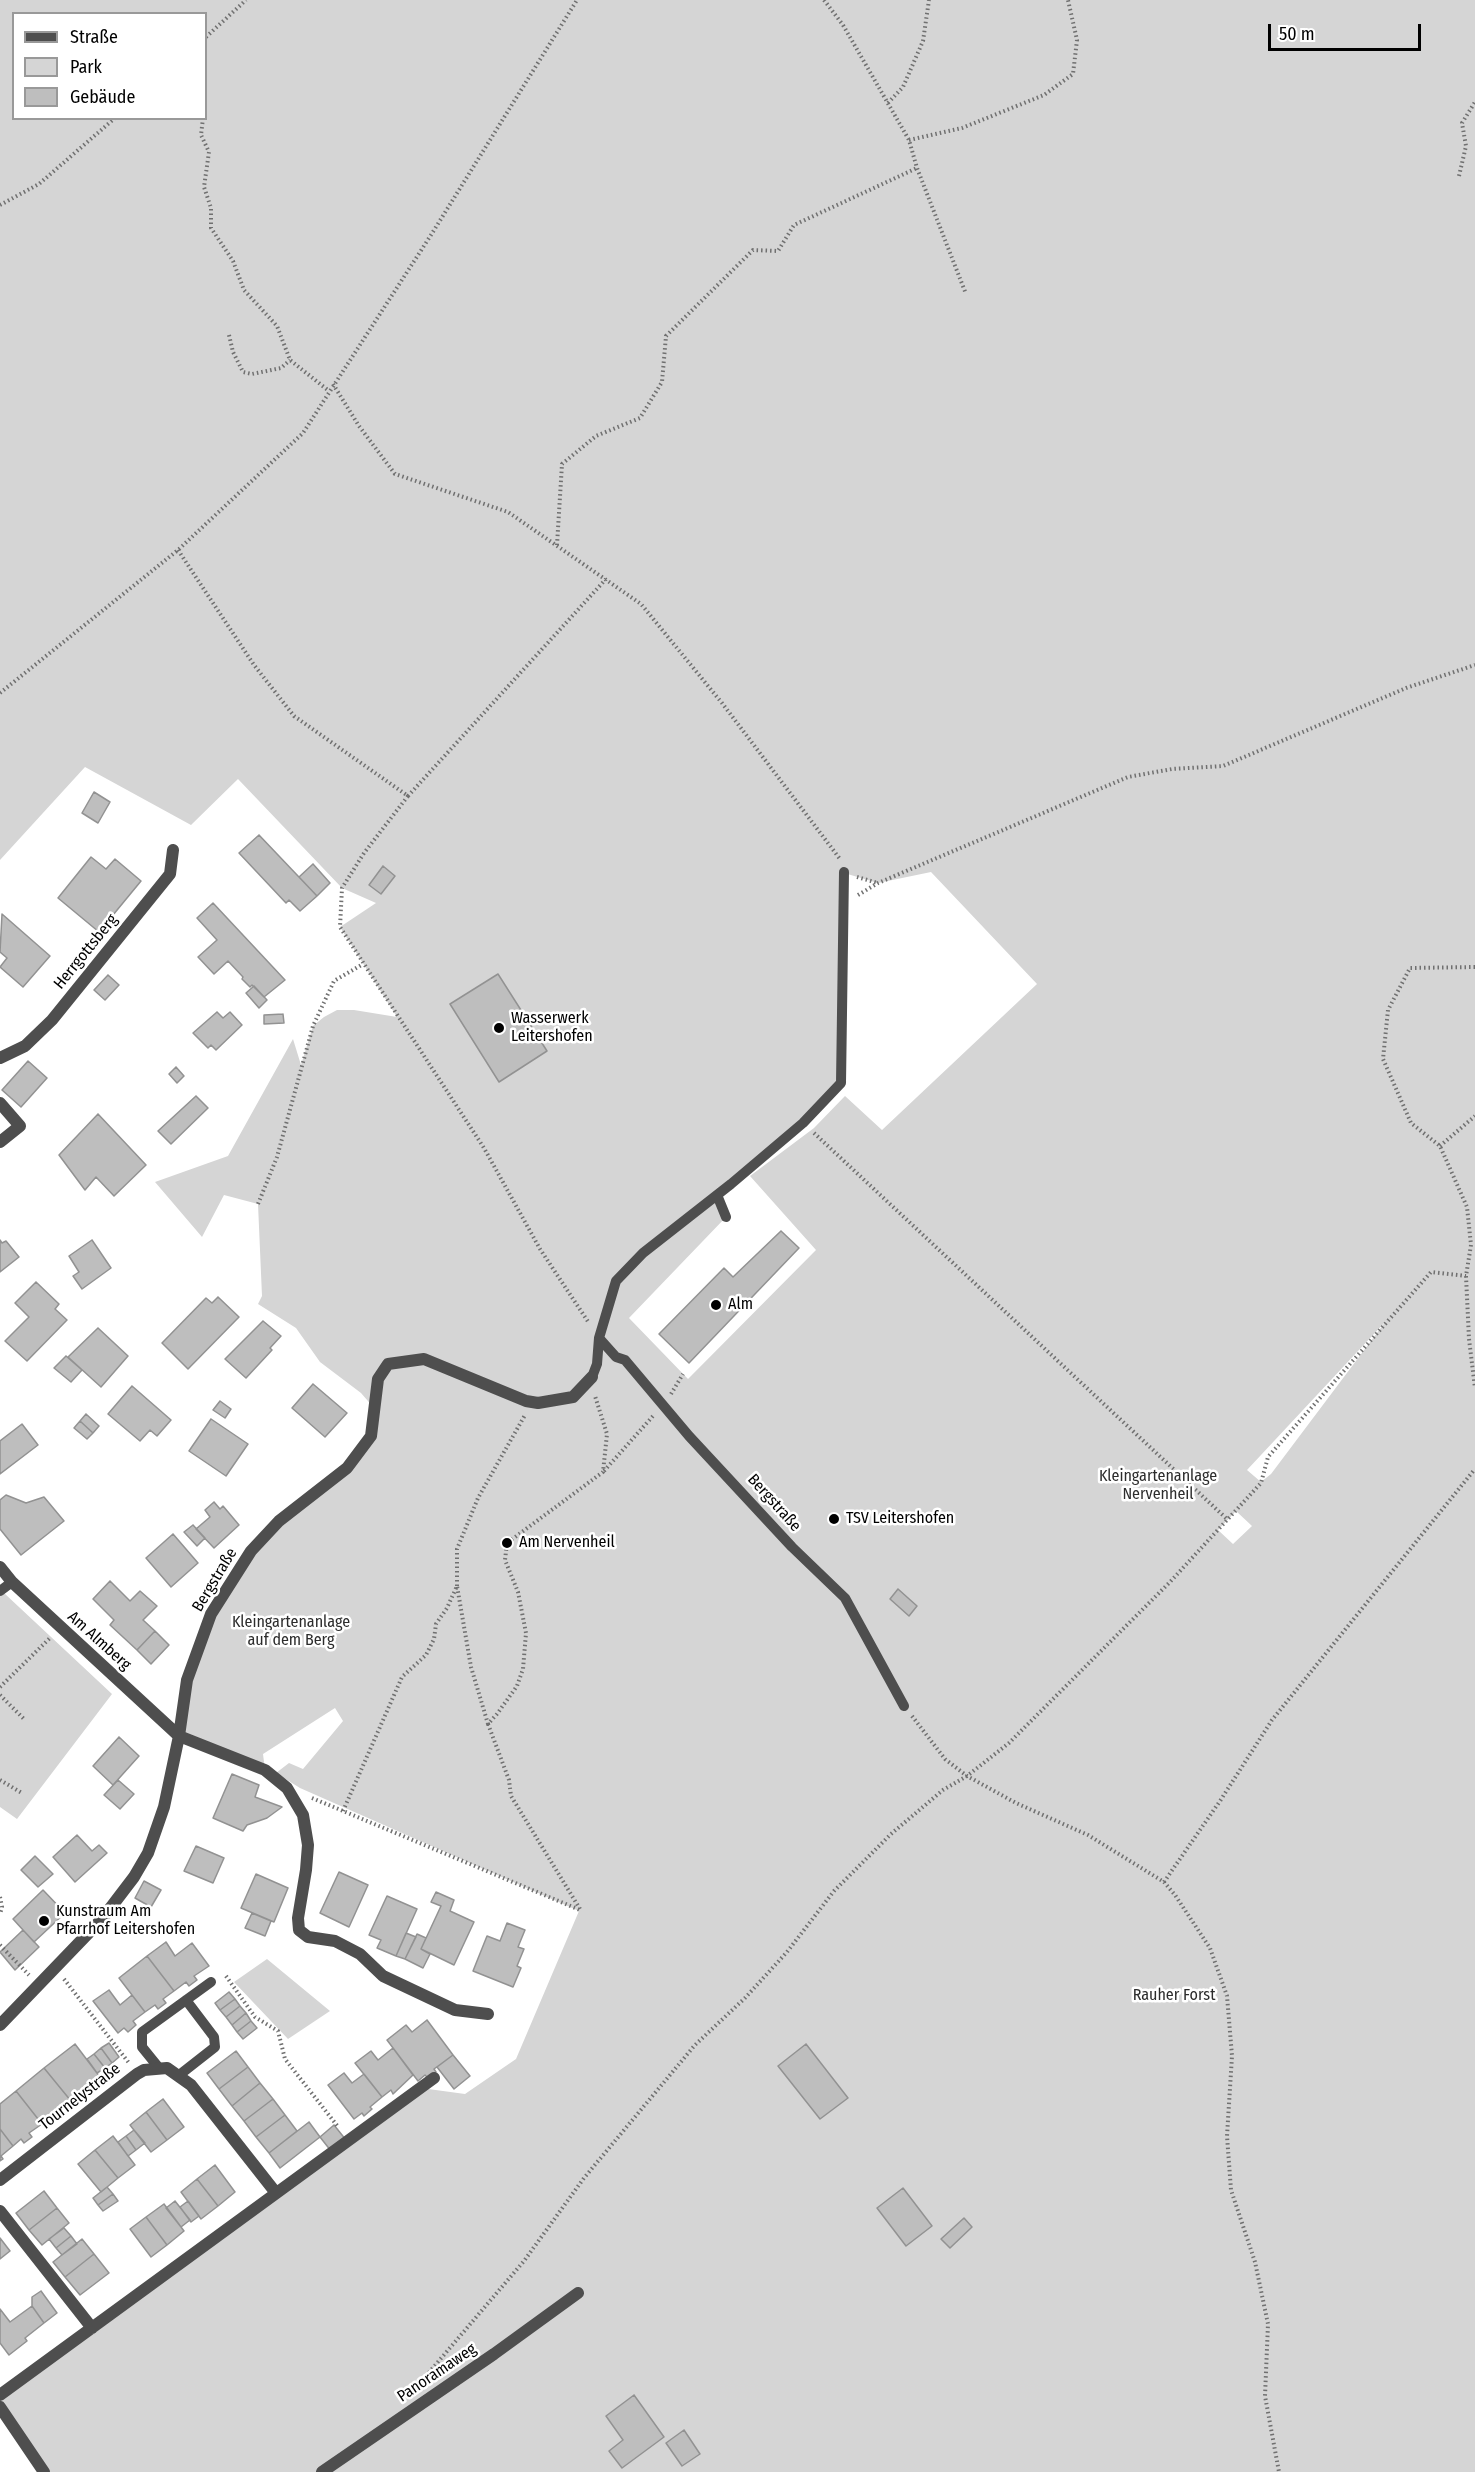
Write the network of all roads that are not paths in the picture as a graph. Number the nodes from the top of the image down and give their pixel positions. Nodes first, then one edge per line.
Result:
1 (173, 850) dead end
2 (844, 873) road end
3 (0, 1058) edge
4 (0, 1103) edge
5 (0, 1142) edge
6 (717, 1195) junction
7 (726, 1217) dead end
8 (599, 1338) junction
9 (592, 1377) joint
10 (0, 1567) edge
11 (12, 1582) junction
12 (0, 1591) edge
13 (904, 1706) road end
14 (179, 1736) junction
15 (211, 1982) road end
16 (186, 2000) junction
17 (488, 2014) dead end
18 (0, 2025) edge
19 (159, 2068) junction
20 (178, 2076) junction
21 (434, 2078) dead end
22 (0, 2180) edge
23 (276, 2193) junction
24 (0, 2211) edge
25 (574, 2300) dead end
26 (92, 2328) junction
27 (0, 2395) edge
28 (0, 2407) edge
29 (44, 2472) edge
30 (322, 2472) edge

1 - 3 street, Herrgottsberg
2 - 6 lane
4 - 5 street
6 - 7 lane
6 - 8 lane
8 - 9 lane
8 - 13 lane, Bergstraße
9 - 14 street, Bergstraße
10 - 11 street, Am Almberg
11 - 12 lane
11 - 14 street, Am Almberg
14 - 17 street
14 - 18 street, Bergstraße
15 - 16 lane
16 - 19 lane
16 - 20 lane
19 - 20 street
19 - 22 street, Tournelystraße
20 - 23 street
21 - 23 street
23 - 26 street
24 - 26 street
25 - 30 street, Panoramaweg
26 - 27 street
28 - 29 street

